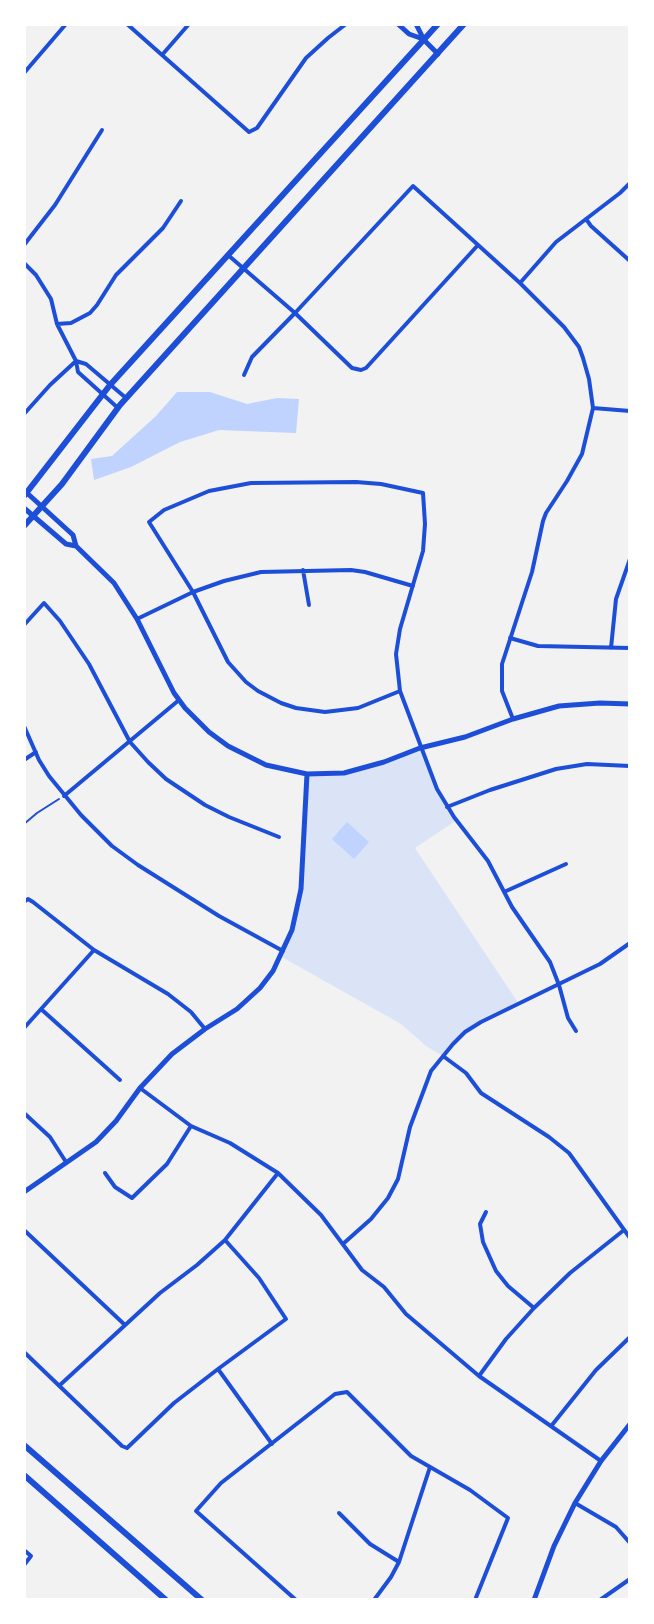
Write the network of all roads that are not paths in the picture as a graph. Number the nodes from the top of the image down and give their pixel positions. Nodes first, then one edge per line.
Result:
1 (66, 24) edge
2 (127, 24) edge
3 (189, 24) edge
4 (346, 24) edge
5 (398, 24) edge
6 (416, 24) edge
7 (438, 24) edge
8 (464, 24) edge
9 (424, 40) junction
10 (438, 54) junction
11 (162, 55) junction
12 (24, 73) edge
13 (102, 130) dead end
14 (630, 183) edge
15 (181, 201) dead end
16 (586, 219) junction
17 (24, 245) edge
18 (478, 245) junction
19 (228, 255) junction
20 (630, 261) edge
21 (24, 263) edge
22 (245, 269) junction
23 (520, 283) junction
24 (295, 313) junction
25 (57, 324) junction
26 (76, 361) junction
27 (244, 375) dead end
28 (110, 385) junction
29 (102, 395) junction
30 (126, 398) junction
31 (118, 408) junction
32 (593, 408) junction
33 (630, 411) edge
34 (24, 414) edge
35 (25, 494) edge
36 (42, 506) junction
37 (24, 508) edge
38 (33, 516) junction
39 (24, 526) edge
40 (76, 546) junction
41 (630, 559) edge
42 (303, 570) junction
43 (413, 586) junction
44 (193, 592) junction
45 (309, 605) dead end
46 (137, 619) junction
47 (24, 625) edge
48 (510, 638) junction
49 (611, 648) junction
50 (630, 648) edge
51 (400, 691) junction
52 (179, 700) junction
53 (630, 704) edge
54 (513, 719) junction
55 (24, 726) edge
56 (130, 742) junction
57 (420, 748) junction
58 (36, 752) junction
59 (24, 760) edge
60 (630, 766) edge
61 (307, 774) junction
62 (64, 796) junction
63 (447, 807) junction
64 (279, 837) dead end
65 (566, 864) dead end
66 (504, 892) junction
67 (26, 900) edge
68 (630, 943) edge
69 (94, 950) junction
70 (283, 951) junction
71 (559, 985) junction
72 (41, 1009) junction
73 (24, 1028) edge
74 (205, 1029) junction
75 (576, 1031) dead end
76 (443, 1056) junction
77 (120, 1080) dead end
78 (140, 1088) junction
79 (24, 1113) edge
80 (191, 1126) junction
81 (67, 1164) junction
82 (105, 1173) dead end
83 (278, 1173) junction
84 (24, 1192) edge
85 (486, 1212) dead end
86 (24, 1230) edge
87 (624, 1230) junction
88 (630, 1238) edge
89 (225, 1240) junction
90 (344, 1244) junction
91 (534, 1308) junction
92 (125, 1325) junction
93 (630, 1337) edge
94 (24, 1352) edge
95 (218, 1369) junction
96 (479, 1376) junction
97 (60, 1386) junction
98 (630, 1424) edge
99 (552, 1425) junction
100 (272, 1444) junction
101 (24, 1445) edge
102 (601, 1461) junction
103 (430, 1467) junction
104 (24, 1475) edge
105 (575, 1503) junction
106 (339, 1513) dead end
107 (630, 1543) edge
108 (24, 1550) edge
109 (399, 1562) junction
110 (24, 1565) edge
111 (630, 1579) edge
112 (166, 1600) edge
113 (202, 1600) edge
114 (296, 1600) edge
115 (374, 1600) edge
116 (475, 1600) edge
117 (534, 1600) edge
118 (600, 1600) edge

1 - 12 street
2 - 11 street
3 - 11 street
4 - 11 street
5 - 9 street
6 - 9 street
7 - 9 main road
8 - 10 main road
9 - 10 street
9 - 19 main road
10 - 22 main road
13 - 17 street
14 - 16 street
15 - 25 street
16 - 20 street
16 - 23 street
18 - 23 street
18 - 24 street
18 - 24 street
19 - 22 street
19 - 28 main road
21 - 25 street
22 - 24 street
22 - 30 main road
23 - 32 street
24 - 27 street
25 - 26 street
26 - 28 street
26 - 29 street
26 - 34 street
28 - 29 main road
28 - 30 street
29 - 31 street
29 - 35 main road
30 - 31 main road
31 - 36 main road
32 - 33 street
32 - 48 street
35 - 36 street
36 - 38 main road
36 - 40 street
37 - 38 street
38 - 39 main road
38 - 40 street
40 - 46 street
41 - 49 street
42 - 43 street
42 - 44 street
42 - 45 street
43 - 44 street
43 - 51 street
44 - 46 street
44 - 51 street
46 - 52 street
47 - 56 street
48 - 49 street
48 - 54 street
49 - 50 street
51 - 57 street
52 - 56 street
52 - 61 street
53 - 54 street
54 - 57 street
55 - 58 street
56 - 62 street
56 - 64 street
57 - 61 street
57 - 63 street
58 - 59 street
58 - 62 street
60 - 63 street
61 - 70 street
62 - 70 street
63 - 66 street
65 - 66 street
66 - 71 street
67 - 69 street
68 - 71 street
69 - 72 street
69 - 74 street
70 - 74 street
71 - 75 street
71 - 76 street
72 - 73 street
72 - 77 street
74 - 78 street
76 - 87 street
76 - 90 street
78 - 80 street
78 - 81 street
79 - 81 street
80 - 82 street
80 - 83 street
81 - 84 street
83 - 89 street
83 - 90 street
85 - 91 street
86 - 92 street
87 - 88 street
87 - 91 street
89 - 92 street
89 - 95 street
90 - 96 street
91 - 96 street
92 - 97 street
93 - 99 street
94 - 97 street
95 - 97 street
95 - 100 street
96 - 99 street
98 - 102 street
99 - 102 street
100 - 103 street
100 - 114 street
101 - 113 main road
102 - 105 street
103 - 109 street
103 - 116 street
104 - 112 main road
105 - 107 street
105 - 117 street
106 - 109 street
108 - 110 street
109 - 115 street
111 - 118 street

